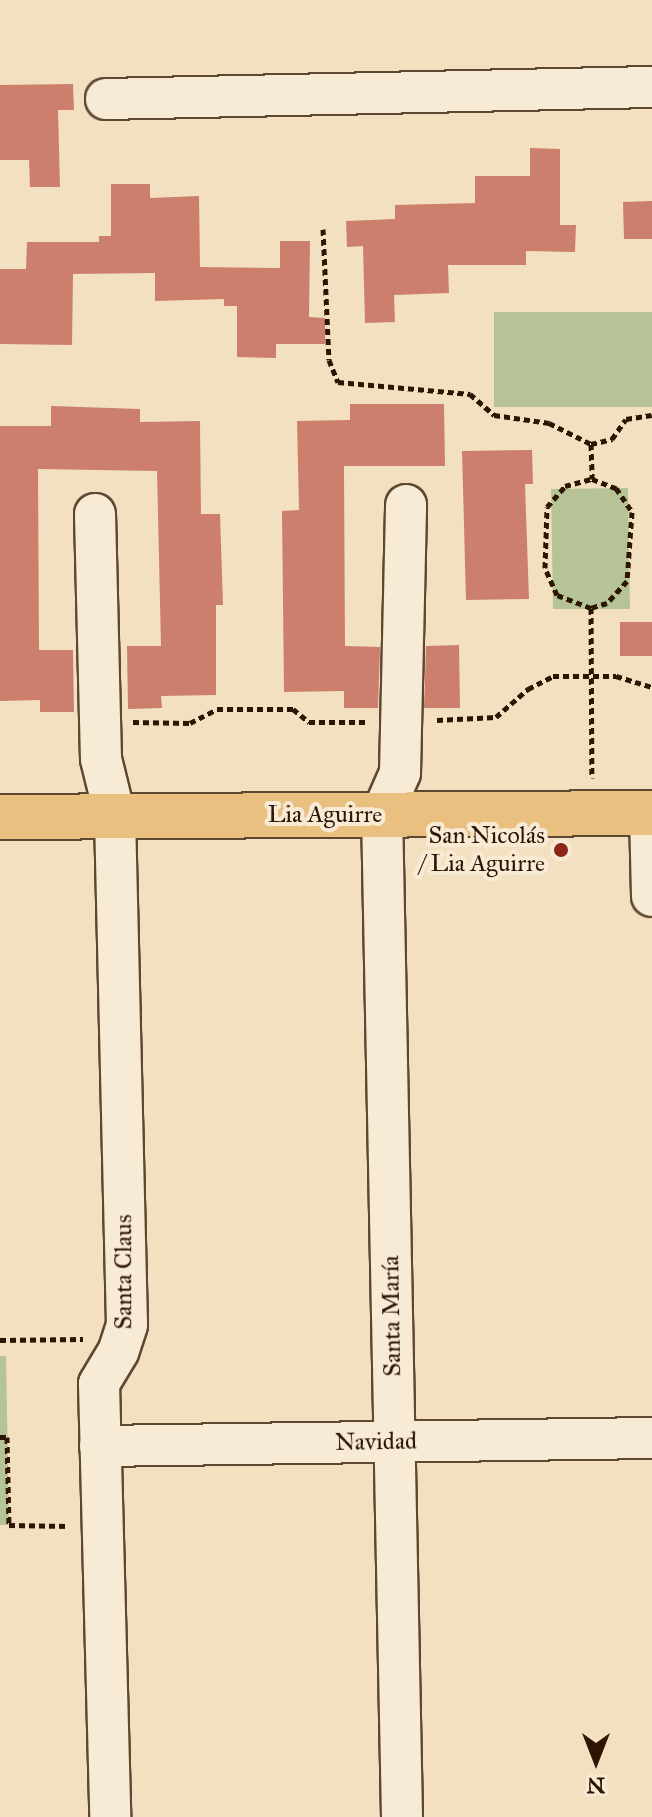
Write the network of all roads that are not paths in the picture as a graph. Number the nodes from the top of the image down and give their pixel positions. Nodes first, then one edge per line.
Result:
1 (652, 87) edge
2 (106, 99) dead end
3 (406, 505) dead end
4 (95, 514) dead end
5 (651, 813) edge
6 (382, 814) junction
7 (115, 816) junction
8 (0, 817) edge
9 (652, 896) edge
10 (652, 1438) edge
11 (394, 1442) junction
12 (100, 1446) junction
13 (110, 1817) edge
14 (402, 1817) edge

1 - 2 street
3 - 6 street
4 - 7 street, Santa Claus
5 - 6 main road, Lia Aguirre
5 - 9 street
6 - 7 main road, Lia Aguirre
6 - 11 street, Santa María
7 - 8 main road, Lia Aguirre
7 - 12 street, Santa Claus
10 - 11 street, Navidad
11 - 12 street, Navidad
11 - 14 street, Santa María
12 - 13 street, Santa Claus

